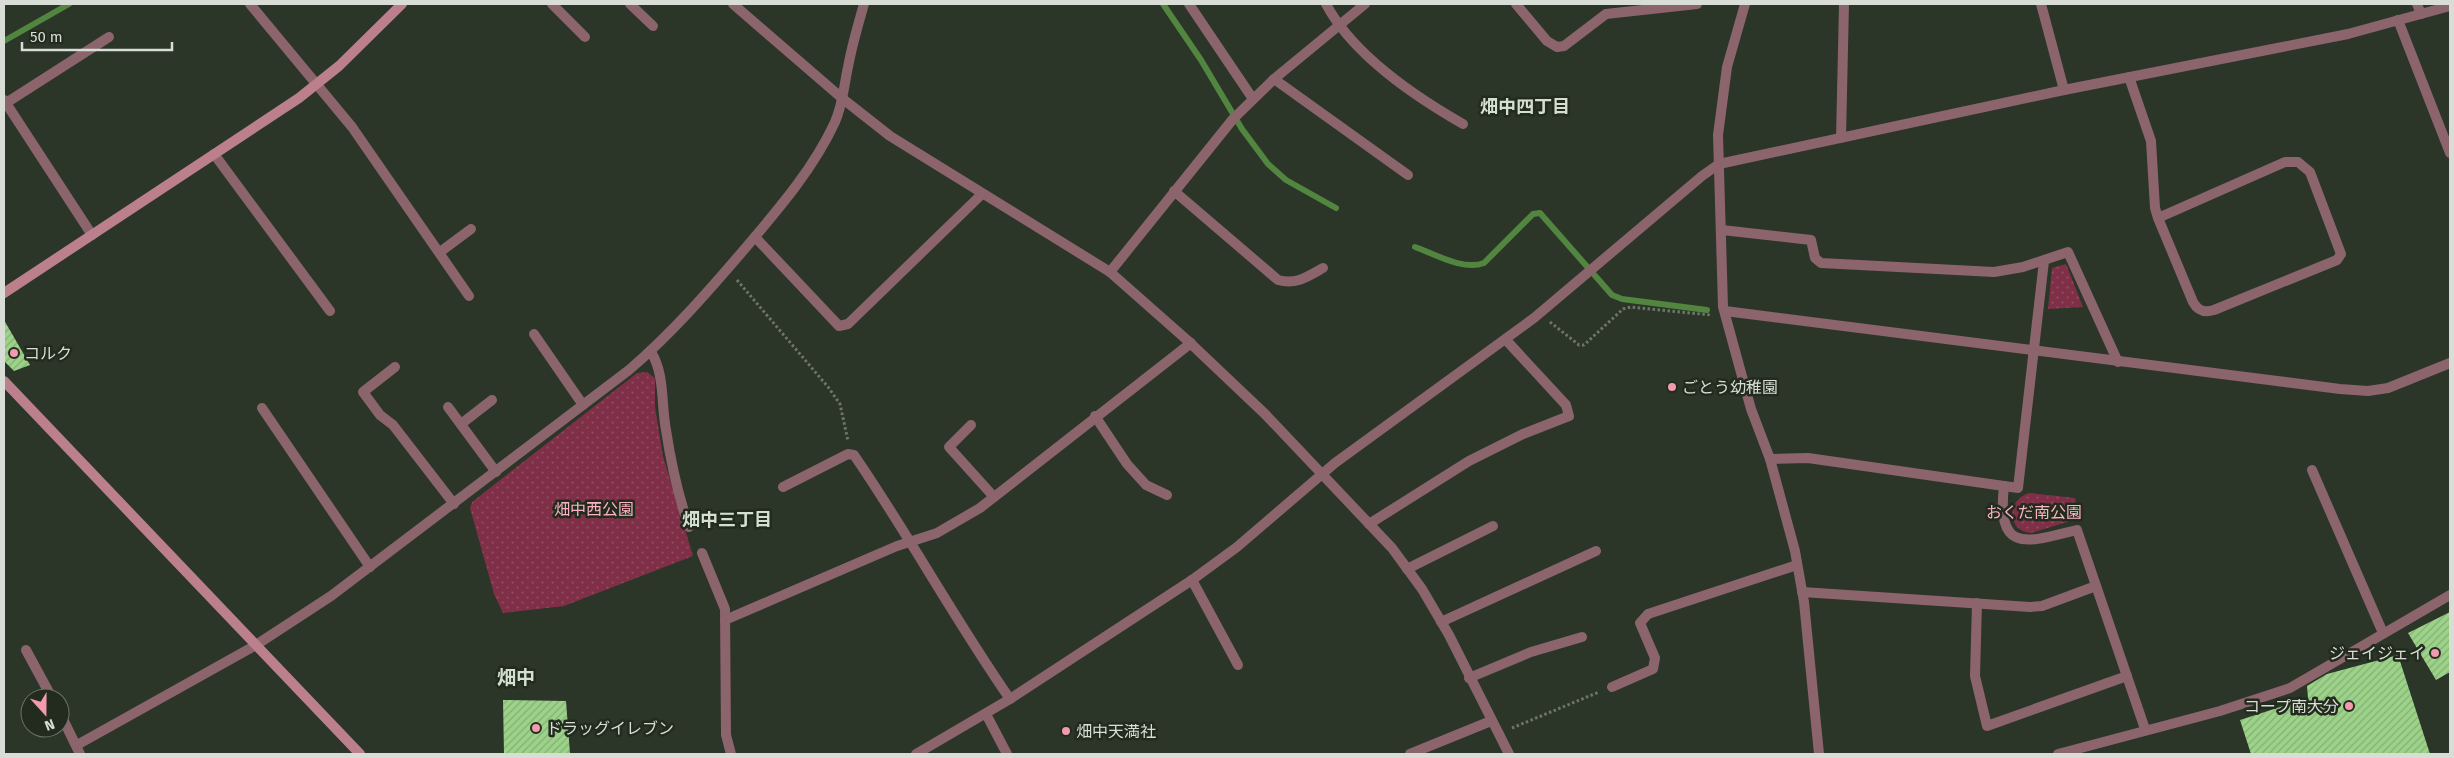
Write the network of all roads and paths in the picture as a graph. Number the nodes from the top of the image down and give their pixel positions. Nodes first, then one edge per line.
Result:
1 (250, 4) edge
2 (402, 4) edge
3 (552, 4) edge
4 (630, 4) edge
5 (733, 4) edge
6 (864, 4) edge
7 (1189, 4) edge
8 (1326, 4) edge
9 (1365, 4) edge
10 (1516, 4) edge
11 (1696, 4) edge
12 (1745, 4) edge
13 (1844, 4) edge
14 (2041, 4) edge
15 (2417, 4) edge
16 (2450, 6) edge
17 (2421, 14) junction
18 (2398, 20) junction
19 (653, 26) dead end
20 (1338, 26) junction
21 (109, 37) dead end
22 (585, 37) dead end
23 (2129, 77) junction
24 (1274, 79) junction
25 (317, 84) junction
26 (2064, 90) junction
27 (1253, 98) junction
28 (842, 99) junction
29 (5, 101) edge
30 (1463, 124) dead end
31 (1841, 138) junction
32 (2450, 152) edge
33 (214, 154) junction
34 (1719, 164) junction
35 (1408, 175) dead end
36 (1174, 191) junction
37 (982, 194) junction
38 (2158, 218) junction
39 (471, 229) dead end
40 (1722, 230) junction
41 (92, 235) junction
42 (755, 237) junction
43 (440, 252) junction
44 (2044, 261) junction
45 (1323, 268) dead end
46 (727, 270) junction
47 (1110, 272) junction
48 (4, 293) edge
49 (469, 296) dead end
50 (330, 311) dead end
51 (1539, 314) junction
52 (1726, 314) junction
53 (534, 334) dead end
54 (1506, 340) junction
55 (1191, 344) junction
56 (2034, 350) junction
57 (650, 352) junction
58 (2118, 362) junction
59 (2450, 362) edge
60 (395, 367) dead end
61 (4, 381) edge
62 (492, 400) dead end
63 (583, 406) junction
64 (448, 407) dead end
65 (262, 408) dead end
66 (1095, 416) junction
67 (461, 424) junction
68 (971, 425) dead end
69 (854, 455) junction
70 (1770, 459) junction
71 (2312, 470) dead end
72 (496, 472) junction
73 (1321, 476) junction
74 (2004, 486) junction
75 (783, 487) dead end
76 (1167, 495) dead end
77 (994, 497) junction
78 (454, 504) junction
79 (1369, 524) junction
80 (1493, 526) dead end
81 (689, 527) dead end
82 (911, 542) junction
83 (1596, 550) dead end
84 (702, 553) dead end
85 (1797, 565) junction
86 (370, 567) junction
87 (1407, 569) junction
88 (1192, 580) junction
89 (2096, 586) junction
90 (1802, 592) junction
91 (2450, 595) edge
92 (1977, 603) junction
93 (725, 620) junction
94 (1442, 622) junction
95 (2383, 633) junction
96 (1582, 637) dead end
97 (256, 645) junction
98 (26, 650) dead end
99 (1238, 665) dead end
100 (2127, 676) junction
101 (1469, 678) junction
102 (1612, 687) joint
103 (47, 688) edge
104 (1010, 698) junction
105 (986, 714) junction
106 (1491, 722) junction
107 (2145, 729) junction
108 (70, 733) edge
109 (1498, 734) junction
110 (78, 749) edge
111 (360, 754) edge
112 (731, 754) edge
113 (916, 754) edge
114 (1007, 754) edge
115 (1410, 754) edge
116 (1509, 754) edge
117 (1819, 754) edge
118 (2058, 754) edge

1 - 25 street
2 - 25 street
3 - 22 street
4 - 19 street
5 - 28 street
6 - 28 street
7 - 27 street
8 - 20 street
9 - 20 street
10 - 11 street
12 - 34 street
13 - 31 street
14 - 26 street
15 - 17 street
16 - 17 street
17 - 18 street
18 - 23 street
18 - 32 street
20 - 24 street
20 - 30 street
21 - 29 street
23 - 26 street
23 - 38 street
24 - 27 street
24 - 35 street
25 - 33 street
25 - 43 street
26 - 31 street
27 - 36 street
28 - 37 street
28 - 42 street
29 - 41 street
31 - 34 street
33 - 41 street
33 - 50 street
34 - 40 street
34 - 51 street
36 - 45 street
36 - 47 street
37 - 42 street
37 - 47 street
38 - 38 street
39 - 43 street
40 - 44 street
40 - 52 street
41 - 48 street
42 - 46 street
43 - 49 street
44 - 56 street
44 - 58 street
46 - 57 street
46 - 69 path
47 - 55 street
51 - 52 path
51 - 54 street
52 - 56 street
52 - 70 street
53 - 63 street
54 - 73 street
54 - 79 street
55 - 66 street
55 - 73 street
56 - 58 street
56 - 74 street
57 - 63 street
57 - 81 street
58 - 59 street
60 - 78 street
61 - 97 street
62 - 67 street
63 - 72 street
64 - 67 street
65 - 86 street
66 - 76 street
66 - 77 street
67 - 72 street
68 - 77 street
69 - 75 street
69 - 82 street
70 - 74 street
70 - 85 street
71 - 95 street
72 - 78 street
73 - 79 street
73 - 88 street
74 - 89 street
77 - 82 street
78 - 86 street
79 - 87 street
80 - 87 street
82 - 93 street
82 - 104 street
83 - 94 street
84 - 93 street
85 - 90 street
85 - 102 street
86 - 97 street
87 - 94 street
88 - 99 street
88 - 104 street
89 - 92 street
89 - 100 street
90 - 92 street
90 - 117 street
91 - 95 street
92 - 100 street
93 - 112 street
94 - 101 street
95 - 107 street
96 - 101 street
97 - 110 street
97 - 111 street
98 - 103 street
100 - 107 street
101 - 106 street
102 - 109 path
104 - 105 street
105 - 113 street
105 - 114 street
106 - 109 street
106 - 115 street
107 - 118 street
108 - 110 street
109 - 116 street

